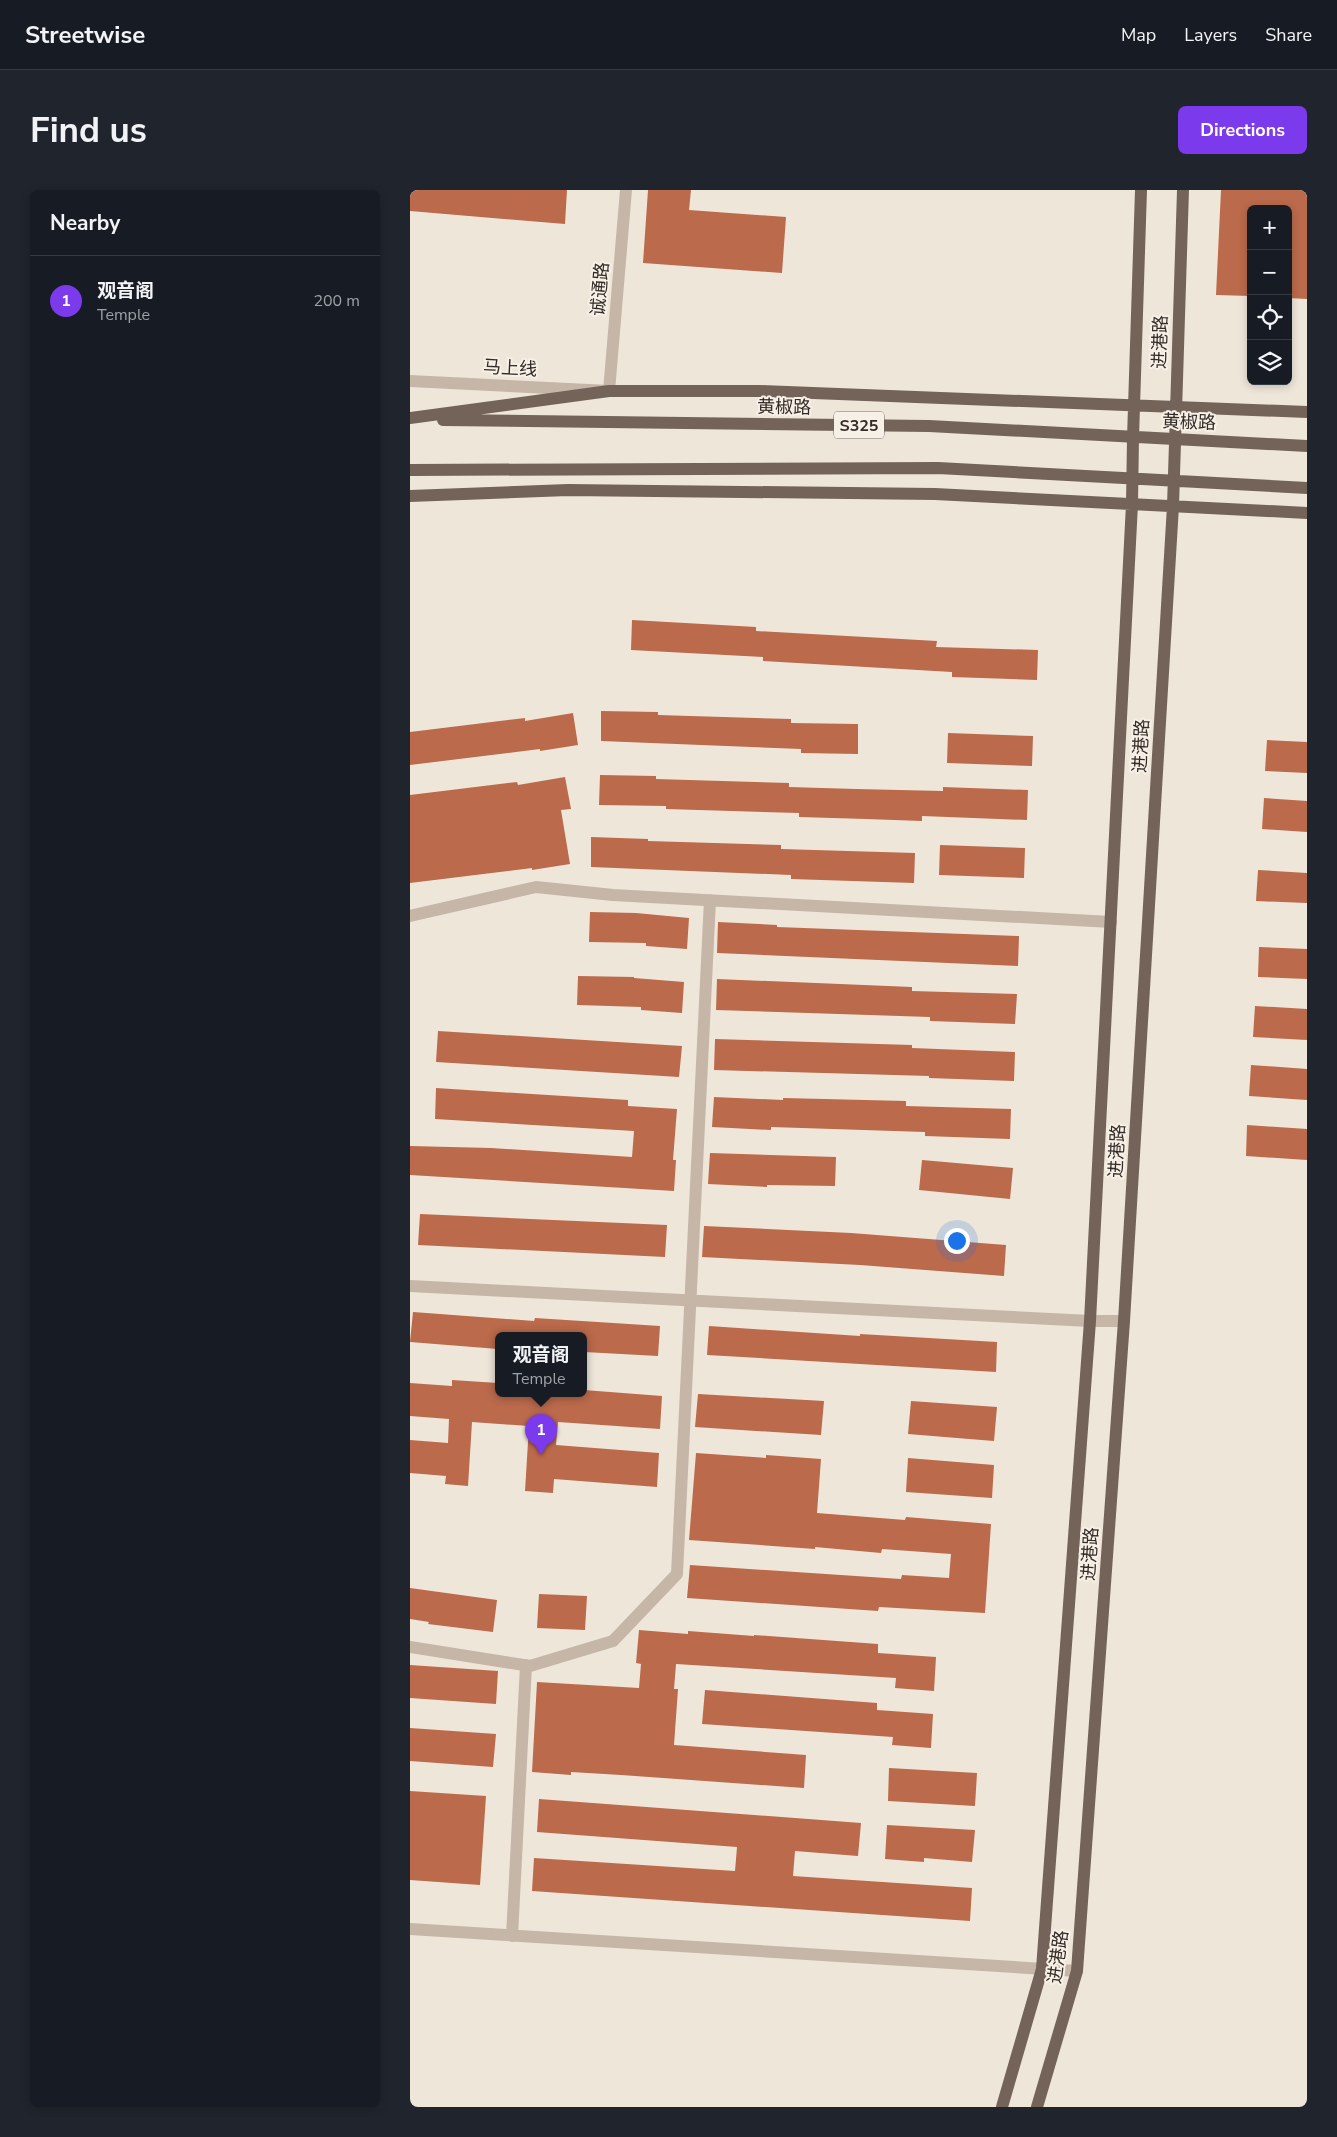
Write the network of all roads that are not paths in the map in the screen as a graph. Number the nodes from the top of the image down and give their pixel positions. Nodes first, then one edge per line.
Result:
1 (626, 190) edge
2 (1142, 190) edge
3 (1183, 190) edge
4 (410, 381) edge
5 (609, 391) junction
6 (1134, 405) junction
7 (1176, 406) junction
8 (1307, 412) edge
9 (410, 418) edge
10 (1133, 438) junction
11 (1174, 438) junction
12 (1307, 446) edge
13 (410, 470) edge
14 (1132, 479) junction
15 (1174, 481) junction
16 (1307, 488) edge
17 (410, 496) edge
18 (1132, 504) junction
19 (1173, 506) junction
20 (1307, 513) edge
21 (710, 900) junction
22 (410, 916) edge
23 (1110, 922) junction
24 (410, 1286) edge
25 (692, 1301) junction
26 (1090, 1321) junction
27 (1124, 1321) junction
28 (410, 1647) edge
29 (526, 1665) junction
30 (410, 1929) edge
31 (512, 1936) junction
32 (1042, 1969) junction
33 (1077, 1971) junction
34 (1002, 2107) edge
35 (1037, 2107) edge

1 - 5 street, 诚通路
2 - 6 main road, 进港路
3 - 7 main road, 进港路
4 - 5 street, 马上线
5 - 6 main road
5 - 9 main road
6 - 7 main road
6 - 10 main road, 进港路
7 - 8 main road
7 - 11 main road, 进港路
9 - 10 main road, 黄椒路 / S325
10 - 11 main road, 黄椒路 / S325
10 - 14 main road, 进港路
11 - 12 main road, 黄椒路 / S325
11 - 15 main road, 进港路
13 - 14 main road
14 - 15 main road
14 - 18 main road, 进港路
15 - 16 main road
15 - 19 main road, 进港路
17 - 18 main road
18 - 19 main road
18 - 23 main road, 进港路
19 - 20 main road
19 - 27 main road, 进港路
21 - 22 street
21 - 23 street
21 - 25 street
23 - 26 main road, 进港路
24 - 25 street
25 - 26 street
25 - 29 street
26 - 27 street
26 - 32 main road, 进港路
27 - 33 main road, 进港路
28 - 29 street
29 - 31 street
30 - 31 street
31 - 32 street
32 - 33 street
32 - 34 main road, 进港路
33 - 35 main road, 进港路

